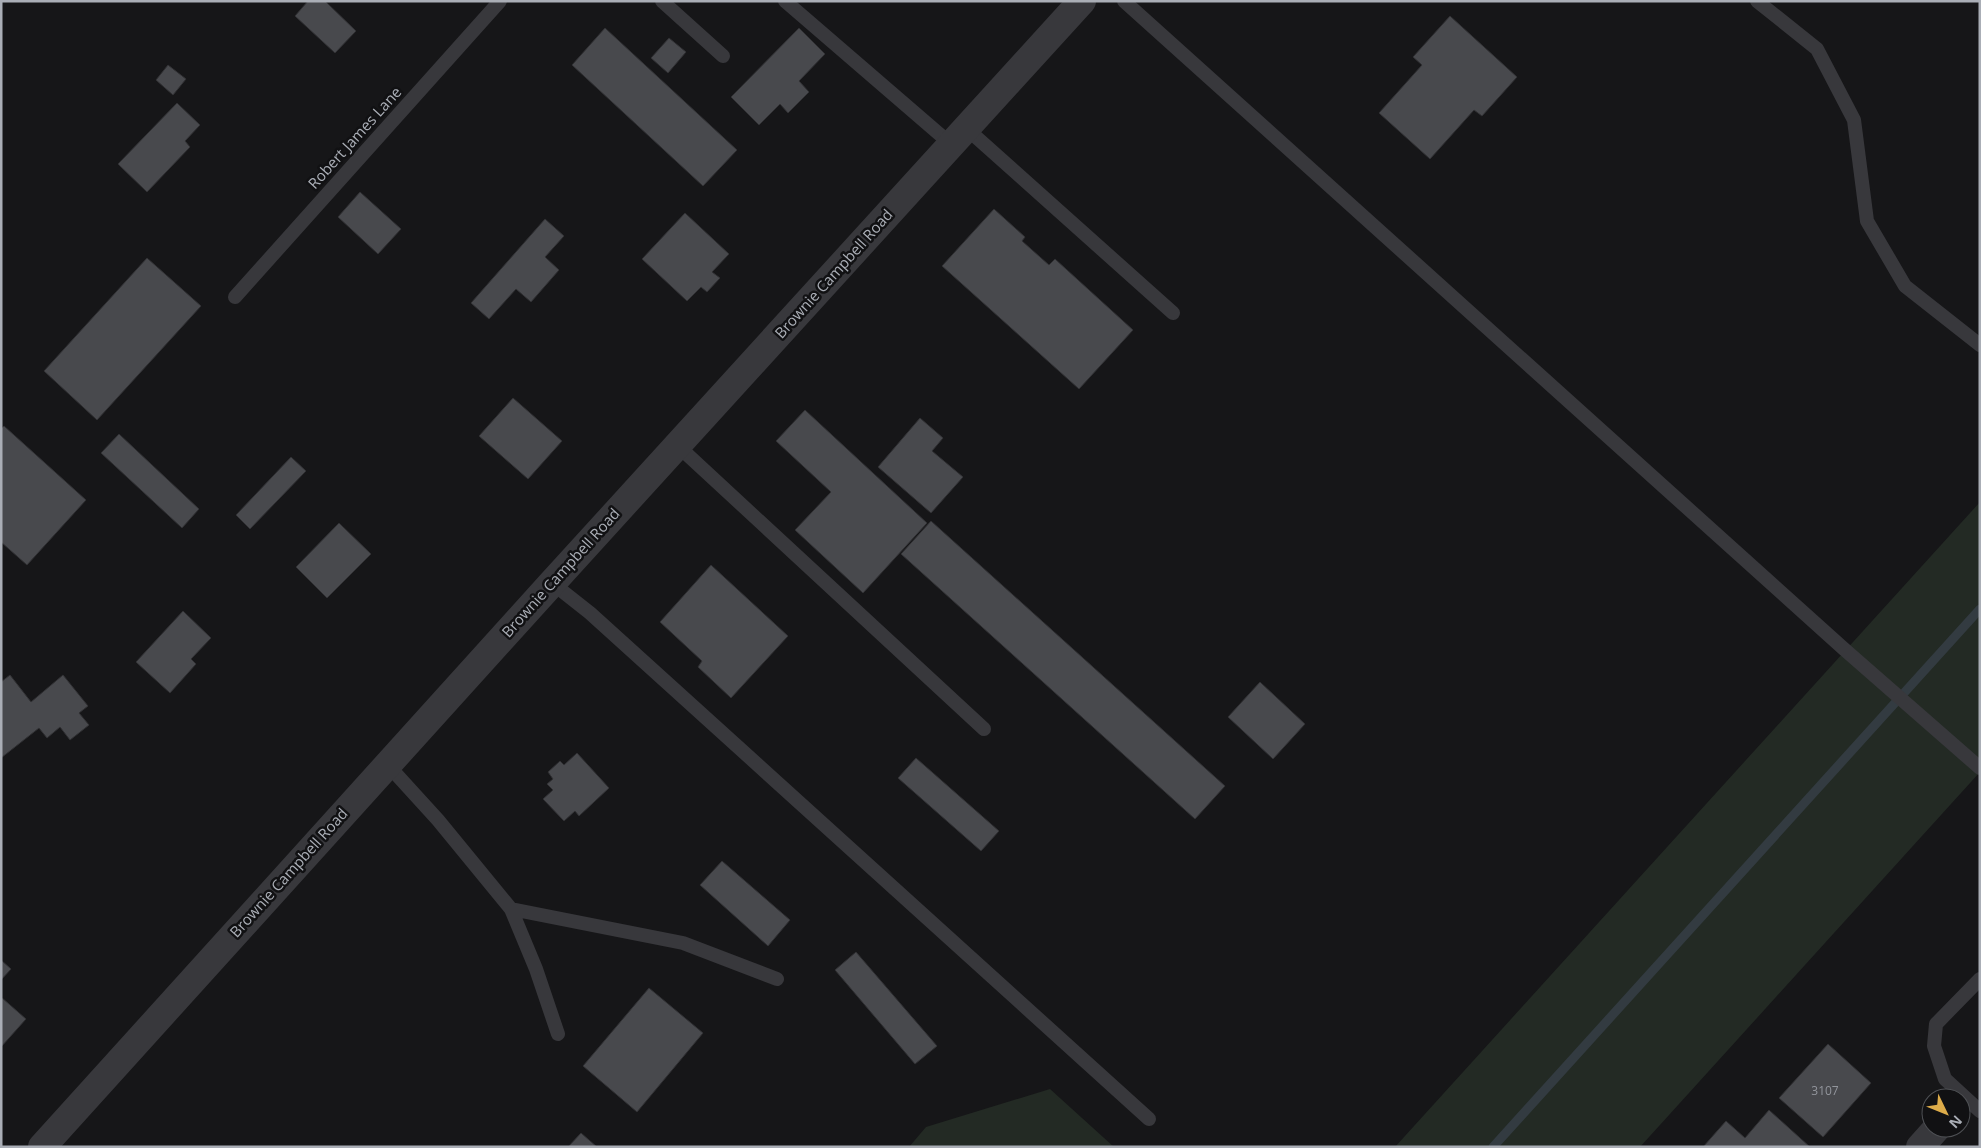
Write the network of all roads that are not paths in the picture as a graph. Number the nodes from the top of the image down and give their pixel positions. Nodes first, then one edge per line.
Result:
1 (500, 1) edge
2 (662, 1) edge
3 (785, 1) edge
4 (1082, 1) edge
5 (1124, 1) edge
6 (1757, 1) edge
7 (723, 56) dead end
8 (959, 136) junction
9 (234, 297) dead end
10 (1173, 312) dead end
11 (1980, 345) edge
12 (677, 446) junction
13 (552, 583) junction
14 (984, 729) dead end
15 (388, 764) junction
16 (1980, 768) edge
17 (511, 909) junction
18 (777, 979) dead end
19 (1980, 979) edge
20 (558, 1034) dead end
21 (1980, 1111) edge
22 (1149, 1119) dead end
23 (42, 1147) edge

1 - 9 lane, Robert James Lane
2 - 7 lane
3 - 8 lane
4 - 8 street, Brownie Campbell Road
5 - 16 lane
6 - 11 lane
8 - 10 lane
8 - 12 street, Brownie Campbell Road
12 - 13 street, Brownie Campbell Road
12 - 14 lane
13 - 15 street, Brownie Campbell Road
13 - 22 lane
15 - 17 lane
15 - 23 street, Brownie Campbell Road
17 - 18 lane
17 - 20 lane
19 - 21 lane

